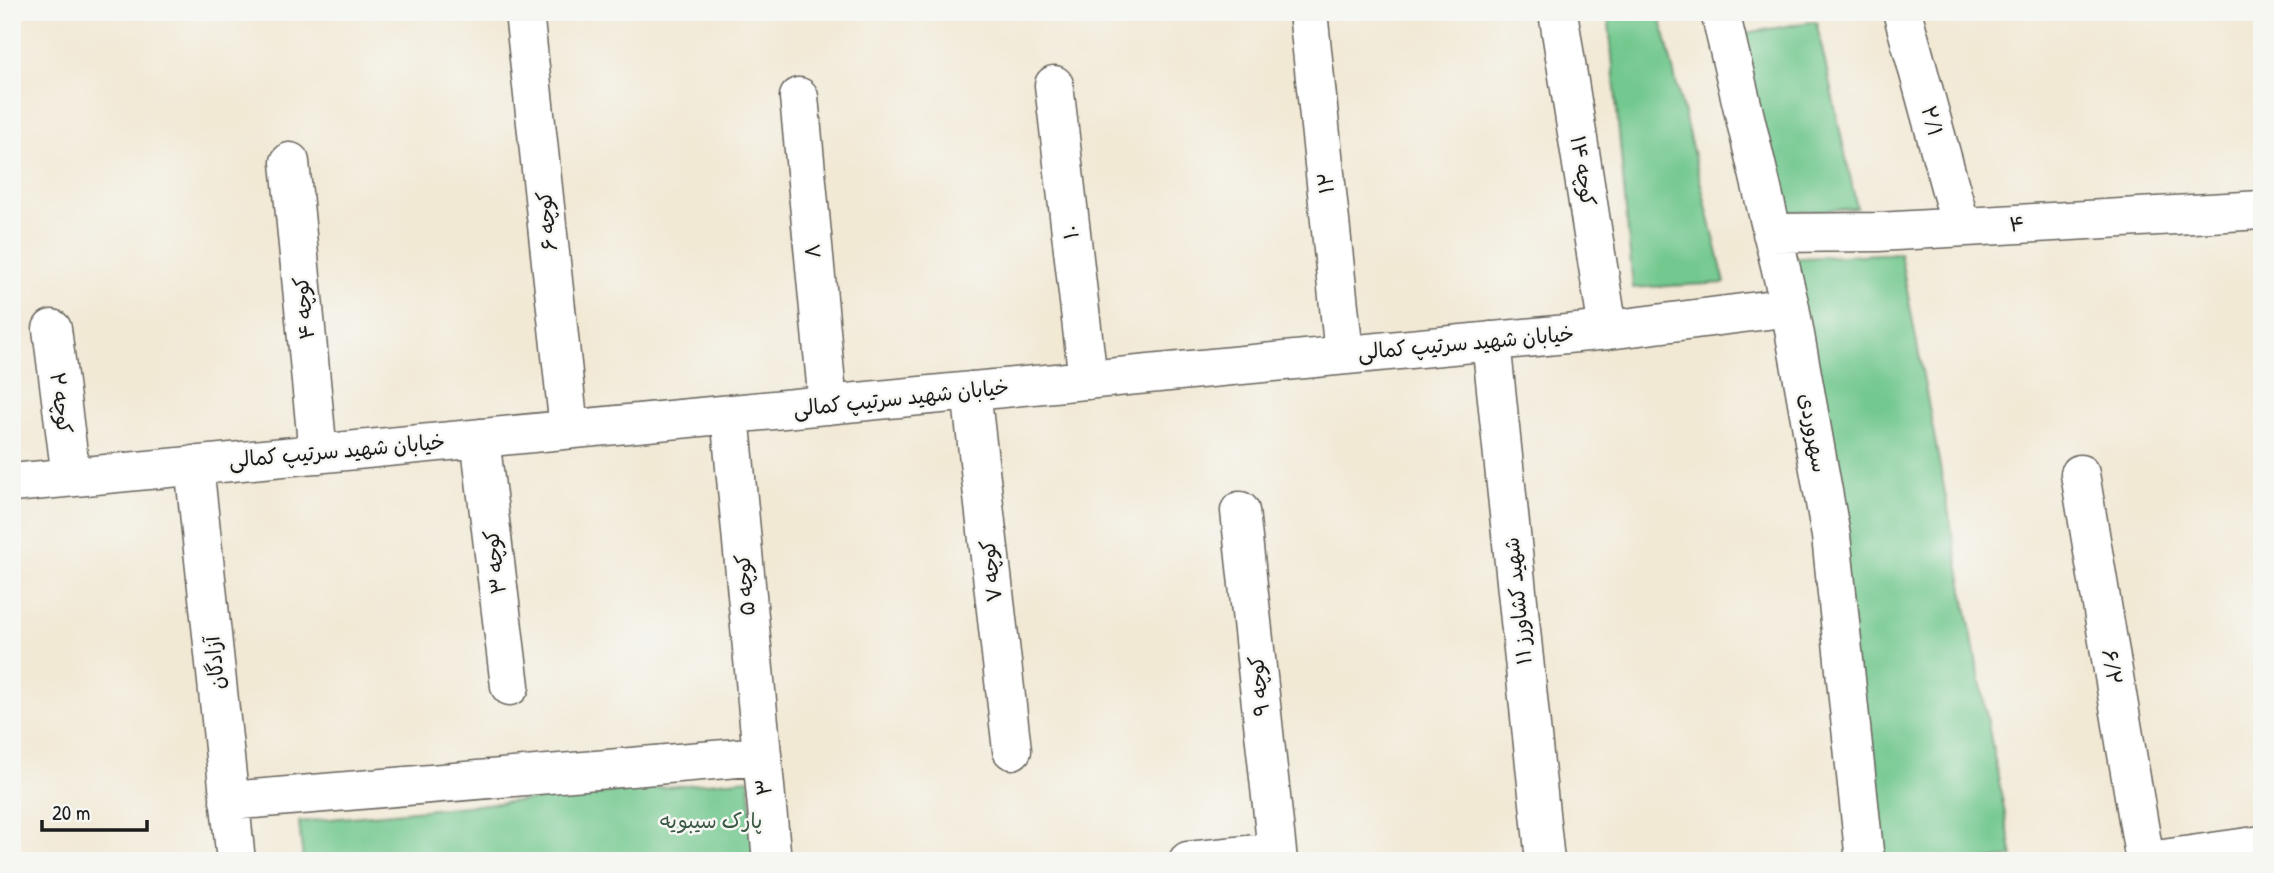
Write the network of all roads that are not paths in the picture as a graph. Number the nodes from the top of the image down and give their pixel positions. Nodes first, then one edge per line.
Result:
1 (524, 12) edge
2 (1308, 12) edge
3 (1558, 12) edge
4 (1720, 12) edge
5 (1903, 15) dead end
6 (1054, 85) dead end
7 (799, 97) dead end
8 (290, 162) dead end
9 (2262, 210) edge
10 (1961, 227) junction
11 (1772, 233) junction
12 (1790, 307) junction
13 (52, 329) dead end
14 (1608, 330) junction
15 (1491, 341) junction
16 (1344, 354) junction
17 (1088, 380) junction
18 (971, 391) junction
19 (828, 405) junction
20 (730, 414) junction
21 (569, 429) junction
22 (480, 438) junction
23 (318, 454) junction
24 (194, 465) junction
25 (2080, 474) dead end
26 (71, 478) junction
27 (12, 483) edge
28 (1240, 511) dead end
29 (510, 686) dead end
30 (1012, 750) dead end
31 (761, 756) junction
32 (229, 801) junction
33 (2262, 845) edge
34 (1277, 856) edge
35 (236, 861) edge
36 (772, 861) edge
37 (1188, 861) edge
38 (1545, 861) edge
39 (1865, 861) edge
40 (2147, 861) edge

1 - 21 street, کوچه ۶
2 - 16 street, ۱۲
3 - 14 street, کوچه ۱۴
4 - 11 street, سهروردی
5 - 10 street, ۲/۱
6 - 17 street, ۱۰
7 - 19 street, ۸
8 - 23 street, کوچه ۴
9 - 10 street, ۴
10 - 11 street, ۴
11 - 12 street, سهروردی
12 - 14 street, خیابان شهید سرتیپ کمالی
12 - 39 street, سهروردی
13 - 26 street, کوچه ۲
14 - 15 street, خیابان شهید سرتیپ کمالی
15 - 16 street, خیابان شهید سرتیپ کمالی
15 - 38 street, ۱۱ شهید کشاورز
16 - 17 street, خیابان شهید سرتیپ کمالی
17 - 18 street, خیابان شهید سرتیپ کمالی
18 - 19 street, خیابان شهید سرتیپ کمالی
18 - 30 street, کوچه ۷
19 - 20 street, خیابان شهید سرتیپ کمالی
20 - 21 street, خیابان شهید سرتیپ کمالی
20 - 31 street, کوچه ۵
21 - 22 street, خیابان شهید سرتیپ کمالی
22 - 23 street, خیابان شهید سرتیپ کمالی
22 - 29 street, کوچه ۳
23 - 24 street, خیابان شهید سرتیپ کمالی
24 - 26 street, خیابان شهید سرتیپ کمالی
24 - 32 street, آزادگان
25 - 40 street, ۶/۲
26 - 27 street, خیابان شهید سرتیپ کمالی
28 - 34 street, کوچه ۹
31 - 32 street
31 - 36 street, ۳
32 - 35 street, آزادگان
33 - 40 street
34 - 37 street

